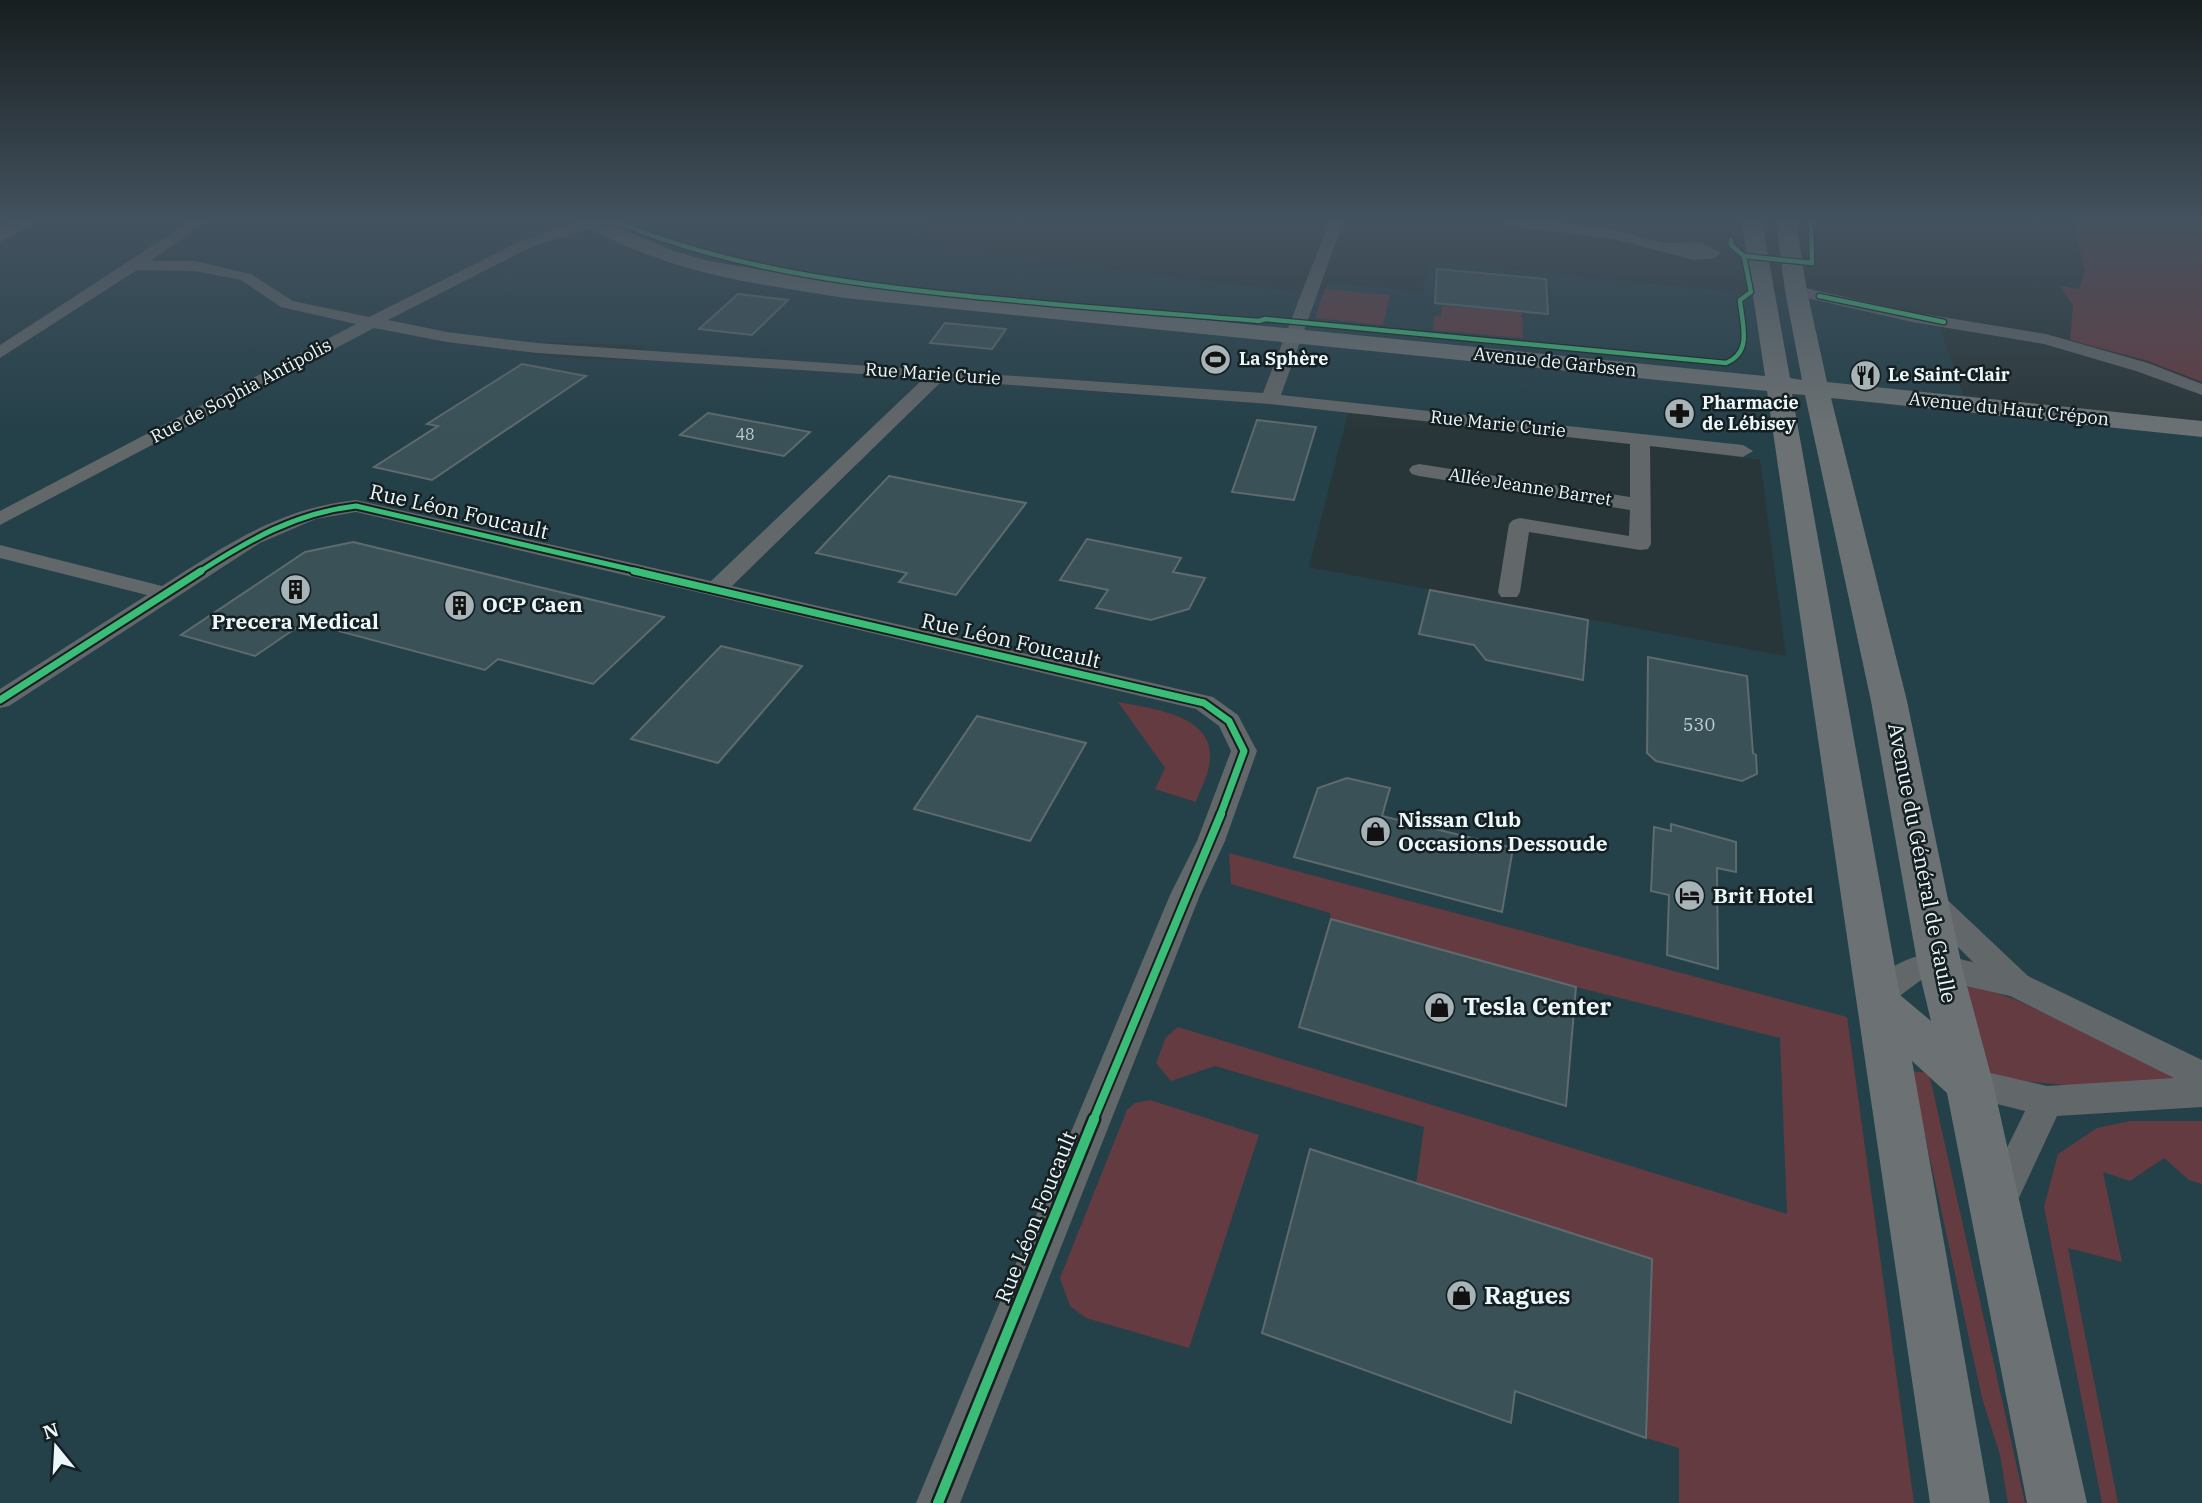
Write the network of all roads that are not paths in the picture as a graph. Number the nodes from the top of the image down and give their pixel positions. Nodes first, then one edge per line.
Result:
1 (93, 292) edge
2 (269, 292) edge
3 (431, 292) edge
4 (858, 292) edge
5 (1310, 292) edge
6 (1763, 292) edge
7 (1796, 292) edge
8 (1801, 292) edge
9 (370, 323) junction
10 (1294, 334) junction
11 (0, 353) edge
12 (939, 373) junction
13 (1778, 385) junction
14 (1816, 389) junction
15 (2202, 390) edge
16 (1269, 399) junction
17 (2202, 429) edge
18 (1640, 439) junction
19 (1742, 451) dead end
20 (1419, 470) dead end
21 (1640, 505) junction
22 (0, 519) edge
23 (1520, 524) joint
24 (0, 551) edge
25 (714, 591) junction
26 (1509, 592) dead end
27 (168, 594) junction
28 (0, 700) edge
29 (1927, 898) junction
30 (1940, 967) junction
31 (2017, 985) junction
32 (1879, 1000) junction
33 (2202, 1076) edge
34 (1969, 1083) junction
35 (2202, 1092) edge
36 (2047, 1101) junction
37 (1995, 1210) junction
38 (938, 1503) edge
39 (1960, 1503) edge
40 (2057, 1503) edge

1 - 11 street
2 - 9 street, Rue Marie Curie
3 - 9 street, Rue de Sophia Antipolis
4 - 10 main road, Avenue de Garbsen
5 - 10 street
6 - 13 main road
7 - 14 main road, Avenue du Général de Gaulle
8 - 15 street
9 - 12 street, Rue Marie Curie
9 - 22 street, Rue de Sophia Antipolis
10 - 13 main road, Avenue de Garbsen
10 - 16 street
12 - 16 street, Rue Marie Curie
12 - 25 street
13 - 14 main road, Avenue de Garbsen
13 - 32 main road
14 - 17 main road, Avenue du Haut Crépon
14 - 29 main road, Avenue du Général de Gaulle
16 - 18 street, Rue Marie Curie
18 - 19 street, Rue Marie Curie
18 - 21 street
20 - 21 street, Allée Jeanne Barret
21 - 23 street
23 - 26 street
24 - 27 street
25 - 27 street, Rue Léon Foucault
25 - 38 street, Rue Léon Foucault
27 - 28 street, Rue Léon Foucault
29 - 30 main road, Avenue du Général de Gaulle
29 - 31 street
30 - 31 street
30 - 32 street
30 - 34 main road, Avenue du Général de Gaulle
31 - 33 street
32 - 34 main road
32 - 39 main road
34 - 36 street
34 - 37 main road, Avenue du Général de Gaulle
35 - 36 street
36 - 37 street
37 - 40 main road, Avenue du Général de Gaulle

